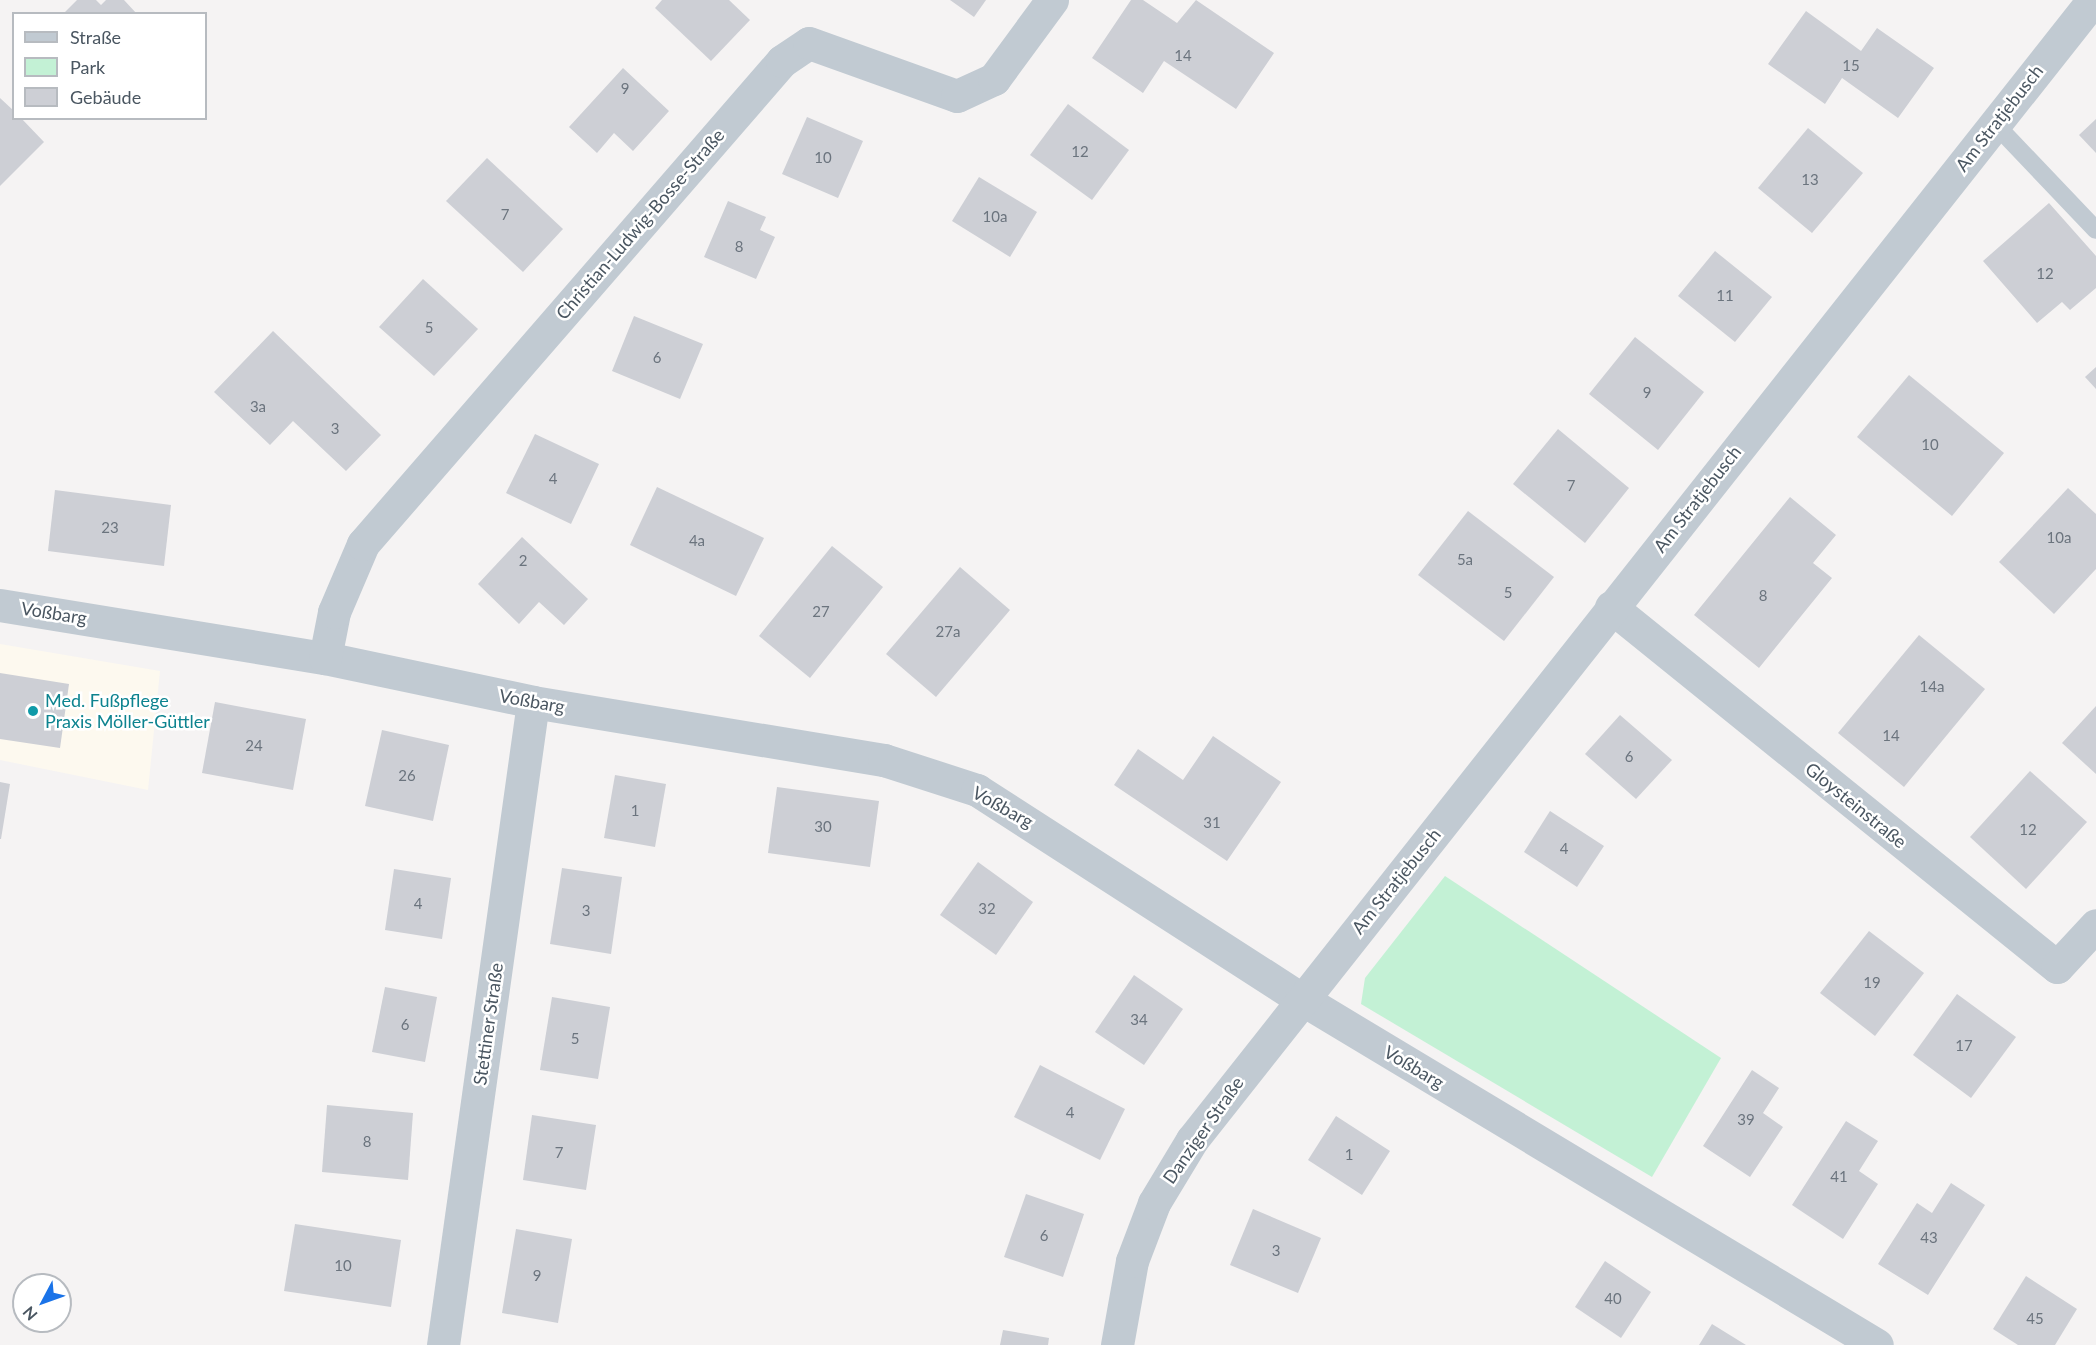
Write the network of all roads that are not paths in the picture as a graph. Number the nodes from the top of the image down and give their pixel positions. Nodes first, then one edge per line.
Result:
1 (1052, 0) edge
2 (2093, 0) edge
3 (1995, 124) junction
4 (2096, 230) edge
5 (0, 604) edge
6 (1611, 607) junction
7 (325, 658) junction
8 (533, 702) junction
9 (2096, 925) edge
10 (1300, 998) junction
11 (443, 1345) edge
12 (1117, 1345) edge
13 (1877, 1345) edge

1 - 7 street, Christian-Ludwig-Bosse-Straße
2 - 3 street, Am Stratjebusch
3 - 4 lane
3 - 6 street, Am Stratjebusch
5 - 7 street, Voßbarg
6 - 9 street, Gloysteinstraße
6 - 10 street, Am Stratjebusch
7 - 8 street, Voßbarg
8 - 10 street, Voßbarg
8 - 11 street, Stettiner Straße
10 - 12 street, Danziger Straße
10 - 13 street, Voßbarg

